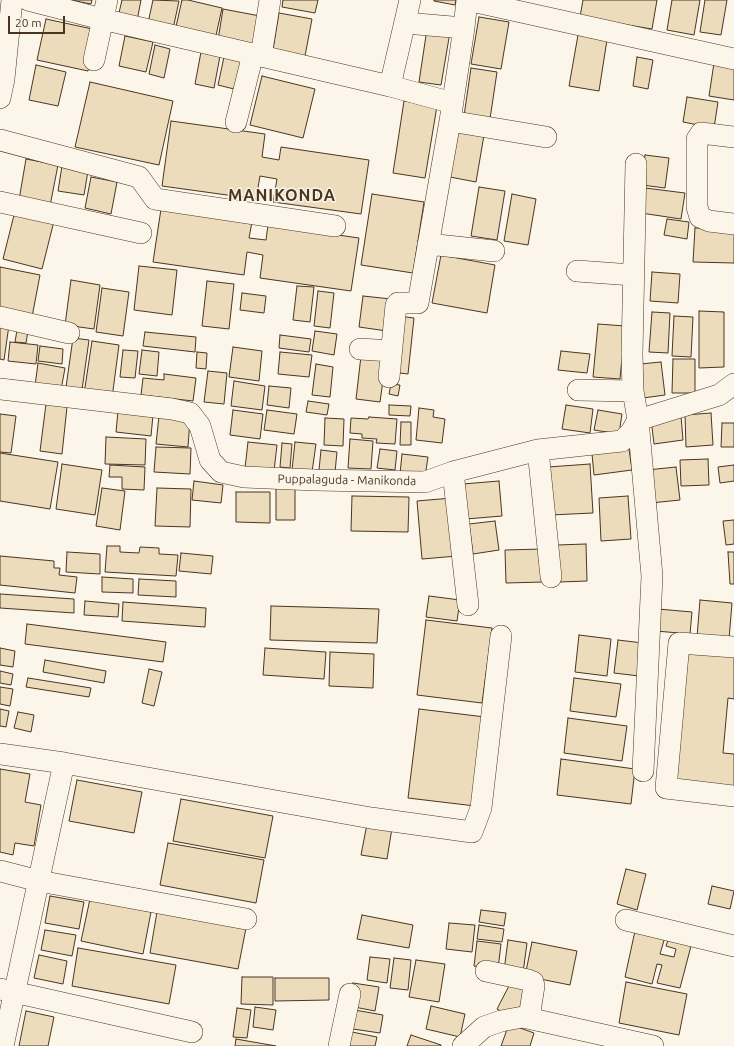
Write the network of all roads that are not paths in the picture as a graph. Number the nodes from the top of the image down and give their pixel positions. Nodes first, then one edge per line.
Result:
1 (12, 0) edge
2 (28, 0) edge
3 (270, 0) edge
4 (410, 0) edge
5 (467, 0) edge
6 (105, 10) edge
7 (405, 23) junction
8 (464, 28) junction
9 (257, 55) junction
10 (734, 59) edge
11 (94, 60) dead end
12 (390, 86) junction
13 (0, 98) edge
14 (452, 112) junction
15 (236, 122) dead end
16 (734, 137) edge
17 (546, 138) dead end
18 (0, 140) edge
19 (636, 164) dead end
20 (0, 202) edge
21 (734, 224) edge
22 (335, 226) dead end
23 (141, 233) dead end
24 (428, 244) junction
25 (494, 251) dead end
26 (577, 271) dead end
27 (634, 275) junction
28 (0, 317) edge
29 (69, 333) dead end
30 (360, 349) dead end
31 (392, 351) junction
32 (389, 377) dead end
33 (734, 384) edge
34 (0, 389) edge
35 (578, 390) dead end
36 (633, 391) junction
37 (638, 420) junction
38 (538, 450) junction
39 (453, 472) junction
40 (551, 577) dead end
41 (468, 605) dead end
42 (501, 636) dead end
43 (734, 647) edge
44 (0, 754) edge
45 (64, 763) junction
46 (643, 771) dead end
47 (734, 796) edge
48 (0, 871) edge
49 (39, 881) junction
50 (246, 919) dead end
51 (626, 920) dead end
52 (734, 946) edge
53 (486, 971) dead end
54 (7, 990) edge
55 (350, 994) dead end
56 (529, 1018) junction
57 (192, 1032) dead end
58 (3, 1046) edge
59 (339, 1046) edge
60 (463, 1046) edge
61 (653, 1046) edge

1 - 13 street
2 - 6 street
3 - 9 street
4 - 7 street
5 - 8 street
5 - 10 street
6 - 9 street
6 - 11 street
7 - 8 street
7 - 12 street
8 - 14 street
9 - 12 street
9 - 15 street
12 - 14 street
14 - 17 street
14 - 24 street
16 - 21 street
18 - 22 street
19 - 27 street
20 - 23 street
24 - 25 street
24 - 31 street
26 - 27 street
27 - 36 street
28 - 29 street
30 - 31 street
31 - 32 street
33 - 37 street
34 - 39 street, Puppalaguda - Manikonda
35 - 36 street
36 - 37 street
37 - 38 street, Puppalaguda - Manikonda
37 - 46 street
38 - 39 street, Puppalaguda - Manikonda
38 - 40 street
39 - 41 street
42 - 45 street
43 - 47 street
44 - 45 street
45 - 49 street
48 - 49 street
49 - 50 street
49 - 54 street
51 - 52 street
53 - 56 street
54 - 57 street
54 - 58 street
55 - 59 street
56 - 60 street
56 - 61 street

